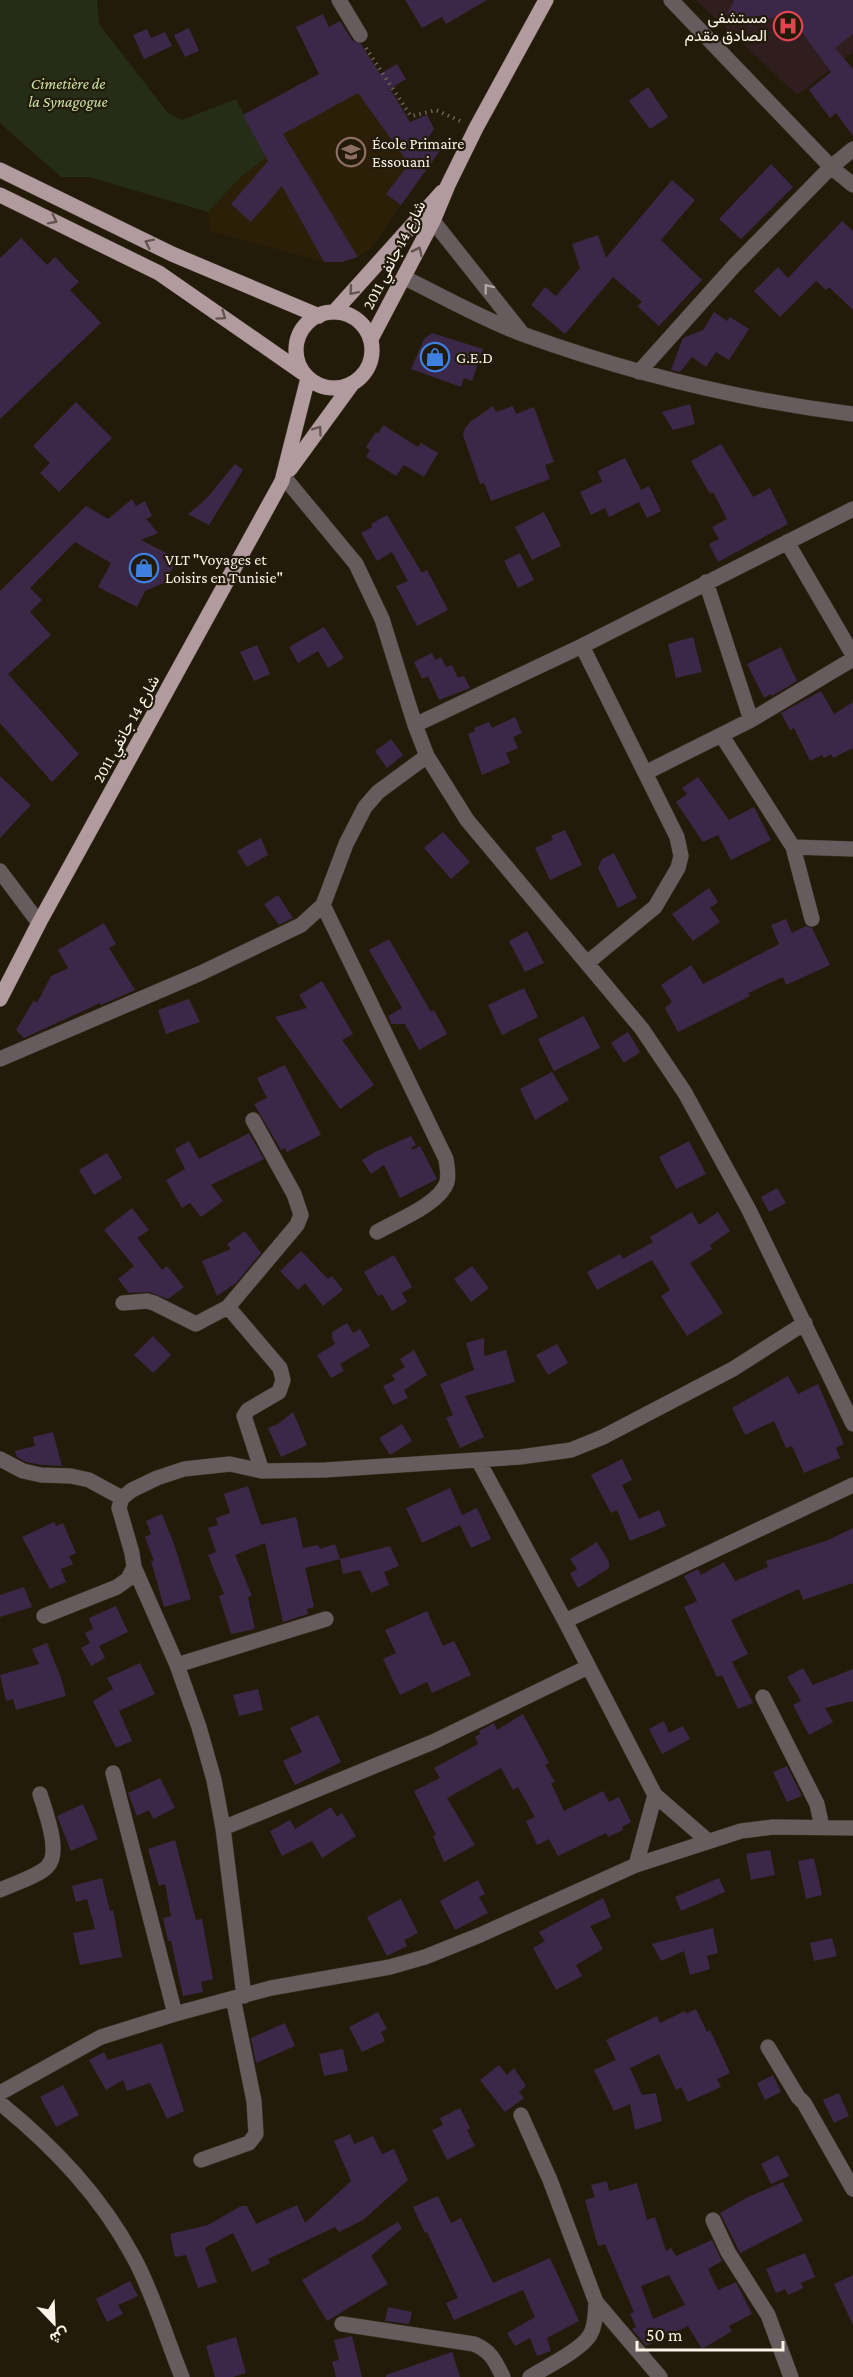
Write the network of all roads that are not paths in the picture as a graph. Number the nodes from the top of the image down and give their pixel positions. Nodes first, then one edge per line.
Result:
1 (339, 0) edge
2 (546, 0) edge
3 (671, 0) edge
4 (360, 35) road end
5 (853, 149) edge
6 (831, 167) junction
7 (0, 170) edge
8 (448, 185) junction
9 (853, 185) edge
10 (0, 195) edge
11 (434, 221) junction
12 (172, 254) junction
13 (159, 273) junction
14 (405, 279) junction
15 (327, 314) junction
16 (523, 334) junction
17 (371, 339) junction
18 (639, 372) junction
19 (306, 375) junction
20 (352, 384) junction
21 (853, 414) edge
22 (284, 477) junction
23 (853, 509) edge
24 (787, 542) junction
25 (706, 582) junction
26 (582, 646) junction
27 (853, 657) edge
28 (752, 720) junction
29 (415, 725) junction
30 (723, 736) junction
31 (427, 756) junction
32 (645, 773) junction
33 (793, 847) junction
34 (853, 849) edge
35 (0, 871) edge
36 (323, 905) junction
37 (812, 919) dead end
38 (39, 923) junction
39 (587, 963) junction
40 (0, 999) edge
41 (0, 1059) edge
42 (253, 1120) dead end
43 (377, 1232) dead end
44 (123, 1303) dead end
45 (228, 1307) junction
46 (805, 1323) junction
47 (853, 1424) edge
48 (0, 1459) edge
49 (478, 1460) junction
50 (262, 1471) junction
51 (853, 1485) edge
52 (122, 1498) junction
53 (134, 1567) junction
54 (44, 1616) dead end
55 (326, 1619) dead end
56 (565, 1621) junction
57 (177, 1665) junction
58 (588, 1666) junction
59 (763, 1697) dead end
60 (113, 1773) dead end
61 (40, 1794) dead end
62 (655, 1795) junction
63 (822, 1827) junction
64 (223, 1828) junction
65 (853, 1828) edge
66 (708, 1841) junction
67 (636, 1865) junction
68 (0, 1890) edge
69 (239, 1997) junction
70 (175, 2014) junction
71 (768, 2047) dead end
72 (0, 2093) edge
73 (0, 2103) edge
74 (520, 2115) dead end
75 (201, 2160) dead end
76 (853, 2190) edge
77 (713, 2220) dead end
78 (596, 2302) junction
79 (342, 2324) dead end
80 (182, 2377) edge
81 (503, 2377) edge
82 (530, 2377) edge
83 (660, 2377) edge
84 (791, 2377) edge

1 - 4 street
2 - 8 main road, شارع 14 جانفي 2011
3 - 6 street
5 - 6 street
6 - 9 street
6 - 18 street
12 -> 7 main road
8 - 11 main road, شارع 14 جانفي 2011
8 -> 15 main road, شارع 14 جانفي 2011
10 -> 13 main road
14 -> 11 main road, شارع 14 جانفي 2011
16 -> 11 street
12 - 13 main road
12 - 15 main road
13 -> 19 main road
14 - 16 street
14 - 17 main road, شارع 14 جانفي 2011
15 - 17 main road
15 - 19 main road
16 - 18 street
17 - 20 main road
18 - 21 street
19 - 20 main road
19 - 22 main road, شارع 14 جانفي 2011
22 -> 20 main road, شارع 14 جانفي 2011
22 - 29 street
22 - 38 main road, شارع 14 جانفي 2011
23 - 24 street
24 - 25 street
24 - 27 street
25 - 26 street
25 - 28 street
26 - 29 street
26 - 32 street
27 - 28 street
28 - 30 street
29 - 31 street
30 - 32 street
30 - 33 street
31 - 36 street
31 - 39 street
32 - 39 street
33 - 34 street
33 - 37 street
35 - 38 street
36 - 41 street
36 - 43 street
38 - 40 main road, شارع 14 جانفي 2011
39 - 46 street
42 - 45 street
44 - 45 street
45 - 50 street
46 - 47 street
46 - 49 street
48 - 52 street
49 - 50 street
49 - 56 street
50 - 52 street
51 - 56 street
52 - 53 street
53 - 54 street
53 - 57 street
55 - 57 street
56 - 58 street
57 - 64 street
58 - 62 street
58 - 64 street
59 - 63 street
60 - 70 street
61 - 68 street
62 - 66 street
62 - 67 street
63 - 65 street
63 - 66 street
64 - 69 street
66 - 67 street
67 - 69 street
69 - 70 street
69 - 75 street
70 - 72 street
71 - 76 street
73 - 80 street
74 - 78 street
77 - 84 street
78 - 82 street
78 - 83 street
79 - 81 street

